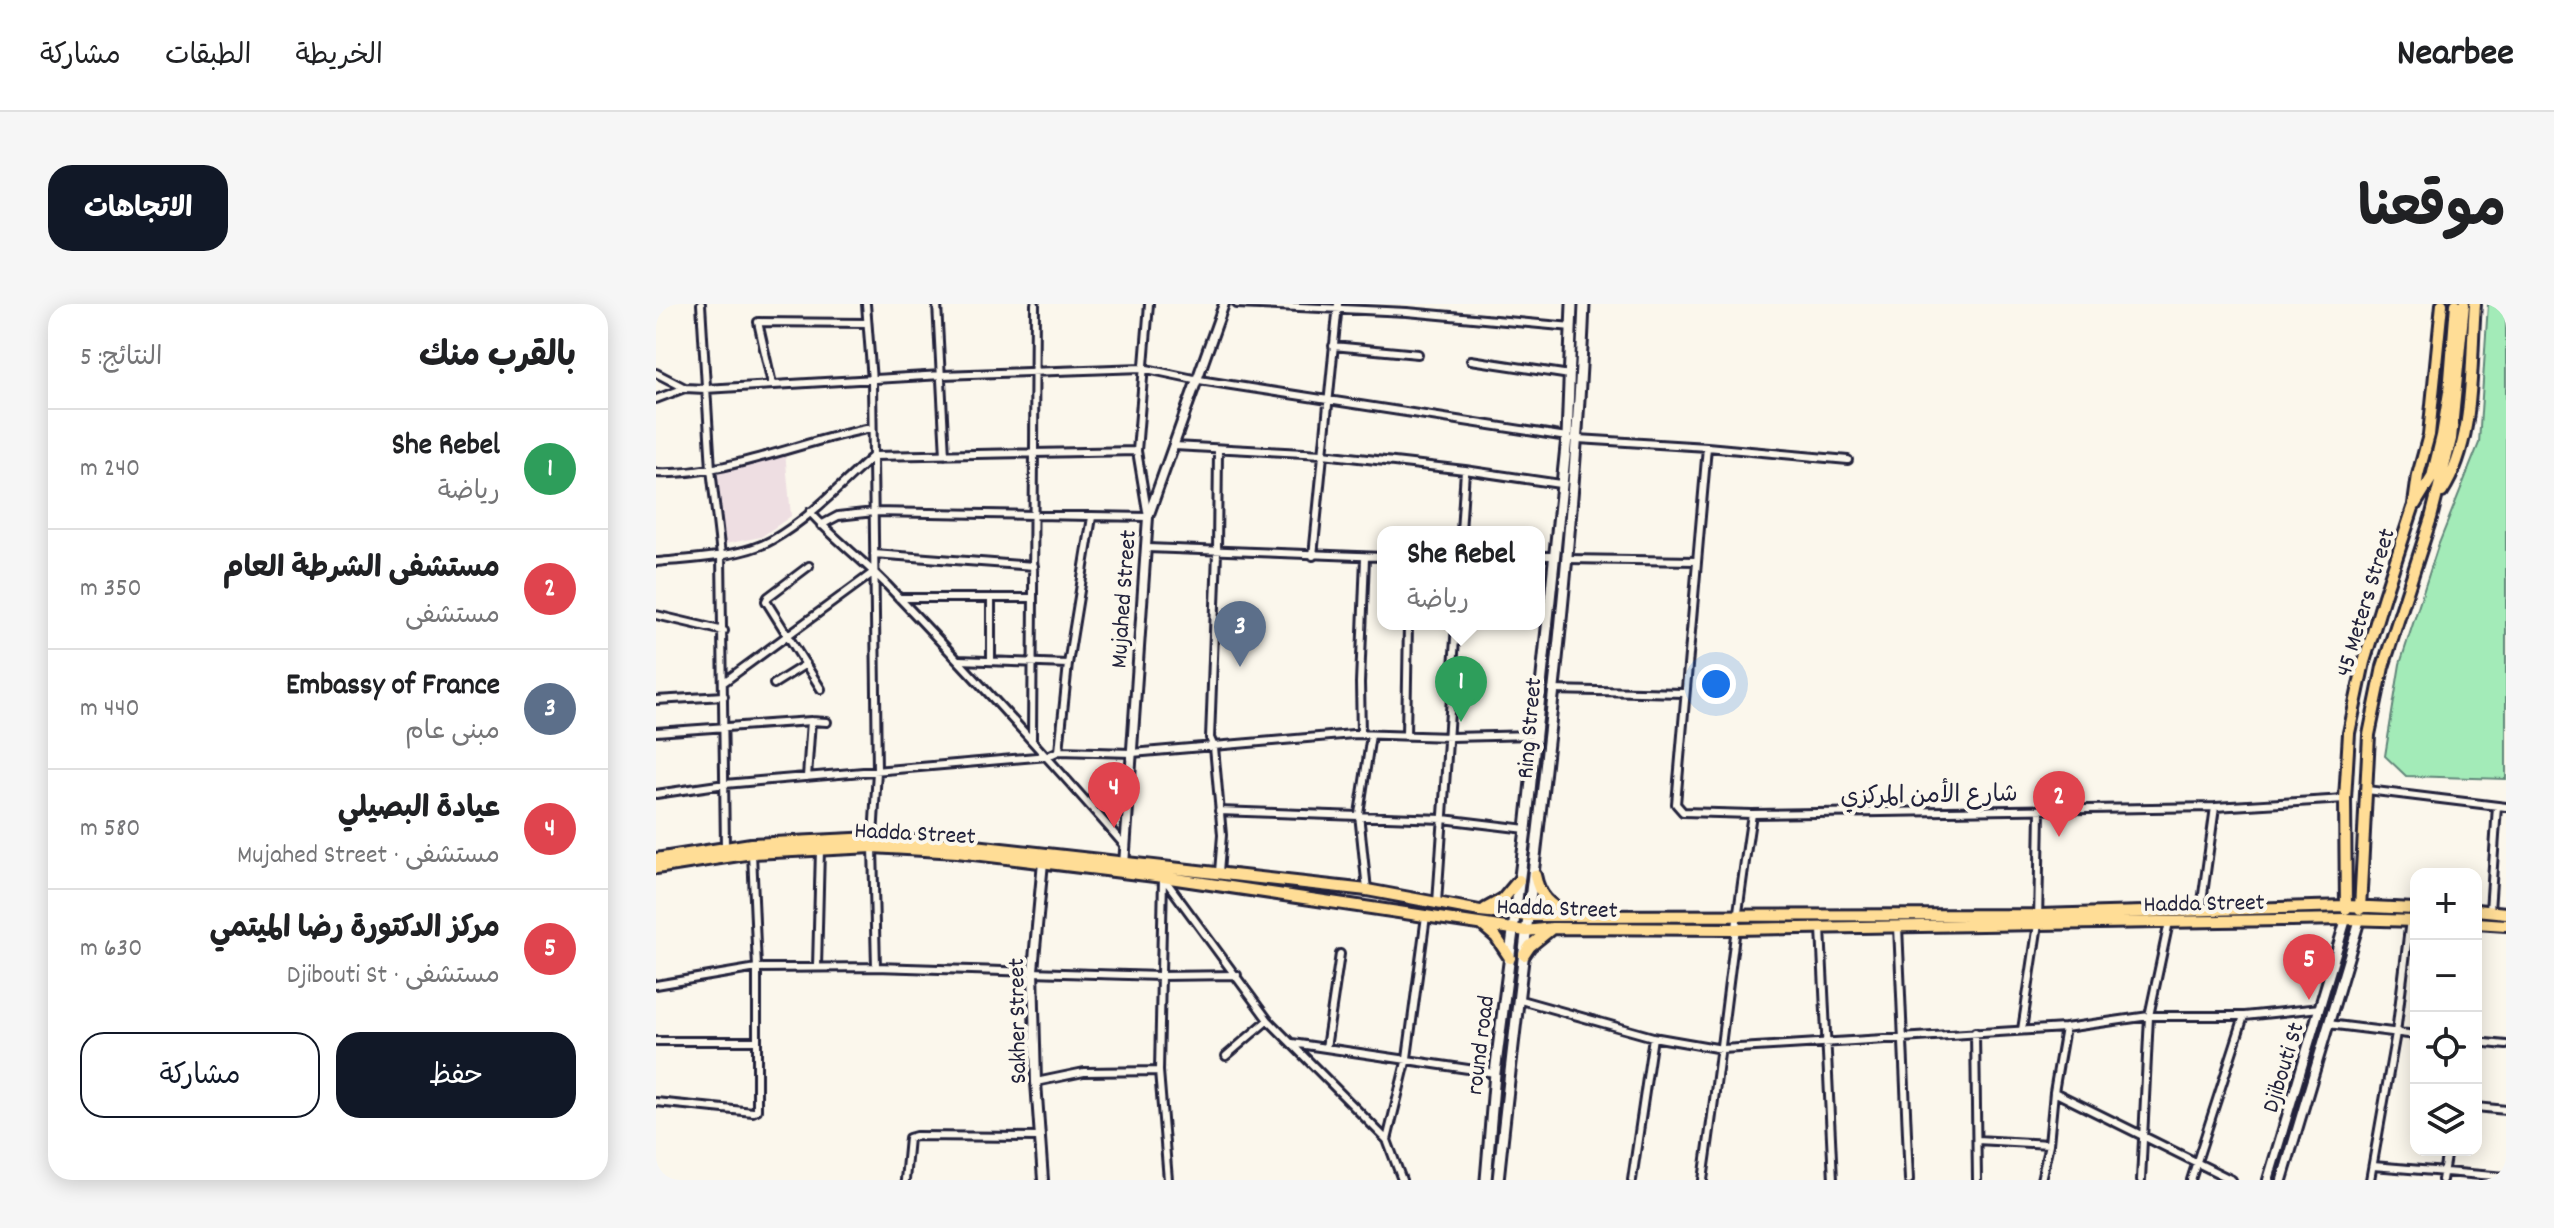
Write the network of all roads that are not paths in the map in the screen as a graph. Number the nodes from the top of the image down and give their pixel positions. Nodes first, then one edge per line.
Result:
1 (701, 304) edge
2 (866, 304) edge
3 (937, 304) edge
4 (1035, 304) edge
5 (1149, 304) edge
6 (1224, 304) edge
7 (1237, 304) edge
8 (1572, 304) edge
9 (1584, 304) edge
10 (2440, 304) edge
11 (2456, 304) edge
12 (2464, 304) edge
13 (2475, 304) edge
14 (1337, 307) edge
15 (1407, 308) edge
16 (867, 323) junction
17 (1572, 327) junction
18 (1333, 346) junction
19 (1418, 354) dead end
20 (1471, 360) dead end
21 (1142, 368) junction
22 (1037, 371) junction
23 (656, 373) edge
24 (942, 375) junction
25 (1570, 375) junction
26 (1199, 380) junction
27 (872, 381) junction
28 (772, 384) junction
29 (685, 388) junction
30 (705, 389) junction
31 (656, 399) edge
32 (1329, 400) junction
33 (872, 428) junction
34 (1567, 437) junction
35 (1578, 439) junction
36 (1174, 446) junction
37 (1707, 447) junction
38 (1218, 450) junction
39 (1137, 451) junction
40 (1035, 452) junction
41 (1323, 454) junction
42 (945, 455) junction
43 (873, 456) junction
44 (1848, 460) dead end
45 (711, 469) junction
46 (1465, 470) junction
47 (656, 473) edge
48 (1560, 484) junction
49 (2436, 500) junction
50 (2413, 508) junction
51 (810, 512) junction
52 (874, 512) junction
53 (1034, 514) junction
54 (1092, 517) junction
55 (1148, 517) junction
56 (821, 525) junction
57 (1461, 526) edge
58 (1147, 548) junction
59 (1217, 552) junction
60 (874, 554) junction
61 (721, 555) junction
62 (1313, 556) junction
63 (1545, 556) edge
64 (1553, 556) junction
65 (1377, 557) edge
66 (1365, 558) junction
67 (1567, 559) junction
68 (1697, 561) junction
69 (656, 562) edge
70 (809, 566) dead end
71 (1034, 566) junction
72 (874, 572) junction
73 (899, 598) junction
74 (991, 598) junction
75 (1033, 598) junction
76 (656, 615) edge
77 (1408, 630) edge
78 (1456, 630) edge
79 (724, 631) junction
80 (789, 636) junction
81 (959, 660) junction
82 (991, 661) junction
83 (2364, 662) junction
84 (1032, 663) junction
85 (806, 664) junction
86 (1068, 664) junction
87 (2383, 667) junction
88 (724, 682) junction
89 (774, 684) dead end
90 (821, 689) dead end
91 (1552, 690) junction
92 (1684, 693) junction
93 (724, 696) junction
94 (656, 700) edge
95 (811, 721) junction
96 (827, 722) dead end
97 (724, 728) junction
98 (656, 732) edge
99 (1361, 734) junction
100 (1371, 735) junction
101 (1406, 735) junction
102 (1535, 735) junction
103 (1451, 737) junction
104 (1032, 739) junction
105 (1214, 747) junction
106 (1059, 751) junction
107 (1132, 753) junction
108 (1048, 756) junction
109 (877, 771) junction
110 (807, 777) junction
111 (725, 784) junction
112 (2365, 789) junction
113 (656, 794) edge
114 (2345, 799) junction
115 (2497, 806) junction
116 (2215, 807) junction
117 (2506, 807) edge
118 (2040, 810) junction
119 (1219, 811) junction
120 (1359, 814) junction
121 (1752, 814) junction
122 (1443, 819) junction
123 (1526, 829) junction
124 (873, 843) junction
125 (725, 847) junction
126 (1126, 847) junction
127 (820, 849) junction
128 (752, 853) junction
129 (656, 859) edge
130 (1043, 862) junction
131 (1124, 867) junction
132 (656, 868) edge
133 (1219, 872) junction
134 (1535, 875) junction
135 (1163, 877) junction
136 (1519, 880) junction
137 (1367, 890) junction
138 (1437, 903) junction
139 (2346, 906) junction
140 (2360, 906) junction
141 (2201, 909) junction
142 (2410, 909) edge
143 (2482, 910) edge
144 (1480, 911) junction
145 (2490, 911) junction
146 (2506, 913) edge
147 (1515, 915) junction
148 (1569, 915) junction
149 (1426, 916) junction
150 (1528, 916) junction
151 (2346, 919) junction
152 (2360, 919) junction
153 (2038, 920) junction
154 (2410, 920) edge
155 (2169, 922) junction
156 (2482, 923) edge
157 (1480, 924) junction
158 (1735, 924) junction
159 (2506, 925) edge
160 (1898, 926) junction
161 (1552, 928) junction
162 (1821, 928) junction
163 (1513, 930) junction
164 (1526, 931) junction
165 (2410, 940) edge
166 (1340, 954) dead end
167 (1524, 955) junction
168 (1510, 958) junction
169 (817, 967) junction
170 (876, 967) junction
171 (757, 968) junction
172 (1033, 970) junction
173 (1237, 975) junction
174 (1160, 976) junction
175 (656, 985) edge
176 (1517, 999) junction
177 (2320, 1008) junction
178 (2149, 1016) junction
179 (2244, 1016) junction
180 (1268, 1020) junction
181 (2328, 1024) junction
182 (2065, 1028) junction
183 (2022, 1030) junction
184 (1975, 1032) junction
185 (2396, 1033) junction
186 (2410, 1034) edge
187 (1653, 1037) junction
188 (1905, 1037) junction
189 (656, 1041) edge
190 (757, 1041) junction
191 (1292, 1043) junction
192 (1825, 1043) junction
193 (2482, 1043) edge
194 (2506, 1045) edge
195 (1326, 1048) junction
196 (1722, 1049) junction
197 (1226, 1056) dead end
198 (1407, 1058) junction
199 (1159, 1071) junction
200 (1495, 1073) junction
201 (1036, 1082) junction
202 (2054, 1092) junction
203 (656, 1102) edge
204 (2482, 1108) edge
205 (2506, 1110) edge
206 (2145, 1135) junction
207 (1040, 1137) junction
208 (1387, 1140) junction
209 (1977, 1140) junction
210 (2049, 1144) junction
211 (2446, 1156) edge
212 (2196, 1161) junction
213 (2373, 1166) junction
214 (2443, 1176) edge
215 (2506, 1177) edge
216 (905, 1180) edge
217 (1043, 1180) edge
218 (1168, 1180) edge
219 (1402, 1180) edge
220 (1486, 1180) edge
221 (1498, 1180) edge
222 (1632, 1180) edge
223 (1703, 1180) edge
224 (1833, 1180) edge
225 (1909, 1180) edge
226 (1977, 1180) edge
227 (2041, 1180) edge
228 (2141, 1180) edge
229 (2191, 1180) edge
230 (2232, 1180) edge
231 (2268, 1180) edge
232 (2282, 1180) edge
233 (2370, 1180) edge

1 - 30 street
2 - 16 street
3 - 24 street
4 - 22 street
5 - 21 street
6 - 26 street, Mujahed Street
7 - 14 street
8 - 17 main road, Ring Street
9 - 35 main road, Ring Street
10 - 50 main road
11 - 50 main road, 45 Meters Street
12 - 49 main road, 45 Meters Street
13 - 49 main road
14 - 15 street
14 - 18 street
15 - 17 street
16 - 27 street
16 - 28 street
17 - 25 main road, Ring Street
18 - 19 street
18 - 32 street
20 - 25 street
21 - 22 street
21 - 26 street
21 - 39 street
22 - 24 street
22 - 40 street
23 - 29 street
24 - 27 street
24 - 42 street
25 - 34 main road, Ring Street
26 - 32 street
26 - 36 street, Mujahed Street
27 - 28 street
27 - 33 street
28 - 30 street
29 - 30 street
29 - 31 street
30 - 45 street
32 - 34 street
32 - 41 street
33 - 43 street
33 - 45 street
34 - 35 main road
34 - 48 main road, Ring Street
35 - 37 street
35 - 67 main road, Ring Street
36 - 38 street
36 - 55 street, Mujahed Street
37 - 44 street
37 - 68 street, شارع الأمن المركزي
38 - 41 street
38 - 59 street
39 - 40 street
39 - 55 street
40 - 42 street
40 - 53 street
41 - 46 street
41 - 62 street
42 - 43 street
43 - 51 street
43 - 52 street
45 - 47 street
45 - 61 street
46 - 48 street
46 - 57 street
48 - 64 main road, Ring Street
49 - 87 main road, 45 Meters Street
50 - 83 main road, 45 Meters Street
51 - 56 street
51 - 61 street
52 - 53 street
52 - 56 street
52 - 60 street
53 - 54 street
53 - 71 street
54 - 55 street
54 - 86 street
55 - 58 street, Mujahed Street
56 - 72 street
58 - 59 street
58 - 107 street, Mujahed Street
59 - 62 street
59 - 105 street
60 - 71 street
60 - 72 street
61 - 69 street
61 - 79 street
62 - 66 street
63 - 64 street
64 - 102 main road, Ring Street
65 - 66 street
66 - 99 street
67 - 68 street
67 - 91 main road, Ring Street
68 - 92 street, شارع الأمن المركزي
70 - 80 street
71 - 75 street
72 - 73 street
72 - 80 street
72 - 109 street
73 - 74 street
73 - 81 street
74 - 75 street
74 - 82 street
75 - 84 street
76 - 79 street
77 - 101 street
78 - 103 street
79 - 88 street
80 - 85 street
80 - 88 street
81 - 82 street
81 - 104 street
82 - 84 street
83 - 87 main road
83 - 114 main road, 45 Meters Street
84 - 86 street
84 - 104 street
85 - 89 street
85 - 90 street
86 - 106 street
87 - 112 main road, 45 Meters Street
88 - 93 street
91 - 92 street
91 - 134 main road, Ring Street
92 - 121 street, شارع الأمن المركزي
93 - 94 street
93 - 97 street
95 - 96 street
95 - 97 street
95 - 110 street
97 - 98 street
97 - 111 street
99 - 100 street
99 - 105 street
100 - 101 street
100 - 120 street
101 - 103 street
102 - 103 street
102 - 123 main road, Ring Street
103 - 122 street
104 - 108 street
105 - 107 street
105 - 119 street
106 - 107 street
106 - 108 street
107 - 126 street, Mujahed Street
108 - 109 street
108 - 126 street
109 - 110 street
109 - 124 street
110 - 111 street
111 - 113 street
111 - 125 street
112 - 115 street
112 - 140 main road, 45 Meters Street
114 - 116 street, شارع الأمن المركزي
114 - 139 main road, 45 Meters Street
115 - 117 street
115 - 145 street
116 - 118 street, شارع الأمن المركزي
116 - 141 street
118 - 121 street, شارع الأمن المركزي
118 - 153 street
119 - 120 street
119 - 133 street
120 - 122 street
120 - 137 street
121 - 158 street
122 - 123 street
122 - 138 street
123 - 136 main road, Ring Street
124 - 125 main road, Hadda Street
124 - 127 main road, Hadda Street
124 - 130 main road, Hadda Street
124 - 131 main road, Hadda Street
124 - 170 street
125 - 129 main road, Hadda Street
126 - 131 street, Mujahed Street
127 - 128 main road, Hadda Street
127 - 169 street
128 - 132 main road, Hadda Street
128 - 171 street
130 - 131 main road, Hadda Street
130 - 172 street, Sakher Street
131 - 133 main road, Hadda Street
131 - 135 main road, Hadda Street
133 - 137 main road, Hadda Street
134 - 148 main road
134 - 150 main road, Ring Street
135 - 149 main road, Hadda Street
135 - 173 street
135 - 174 street
136 - 144 main road
136 - 147 main road, Ring Street
137 - 138 main road, Hadda Street
138 - 144 main road, Hadda Street
139 - 140 main road, Hadda Street
139 - 141 main road, Hadda Street
139 - 151 main road, 45 Meters Street
140 - 142 main road, Hadda Street
140 - 152 main road, 45 Meters Street
141 - 153 main road, Hadda Street
143 - 145 main road
144 - 147 main road, Hadda Street
145 - 146 main road
147 - 150 main road, Hadda Street
147 - 163 main road, round road
148 - 150 main road, Hadda Street
148 - 158 main road, Hadda Street
149 - 157 main road, Hadda Street
149 - 198 street
150 - 164 main road, round road
151 - 152 main road, Hadda Street
151 - 155 main road, Hadda Street
151 - 177 street, Djibouti St
152 - 154 main road, Hadda Street
152 - 181 street, Djibouti St
153 - 155 main road, Hadda Street
153 - 158 main road, Hadda Street
153 - 160 main road, Hadda Street
153 - 183 street
155 - 178 street
156 - 159 main road
157 - 163 main road, Hadda Street
157 - 168 main road
158 - 161 main road, Hadda Street
158 - 162 main road, Hadda Street
158 - 196 street
160 - 162 main road, Hadda Street
160 - 188 street
161 - 164 main road, Hadda Street
161 - 167 main road
162 - 192 street
163 - 164 main road, Hadda Street
163 - 168 main road, round road
164 - 167 main road, round road
165 - 185 street
166 - 195 street
167 - 176 main road, round road
168 - 200 main road, round road
169 - 170 street
169 - 171 street
170 - 172 street
171 - 175 street
171 - 190 street
172 - 174 street
172 - 201 street, Sakher Street
173 - 174 street
173 - 180 street
174 - 199 street
176 - 187 street
176 - 221 main road, round road
177 - 179 street
177 - 231 street, Djibouti St
178 - 179 street
178 - 182 street
178 - 206 street
179 - 212 street
180 - 191 street
180 - 197 street
181 - 185 street
181 - 232 street, Djibouti St
182 - 183 street
182 - 202 street
183 - 184 street
184 - 188 street
184 - 209 street
185 - 186 street
185 - 213 street
187 - 196 street
187 - 222 street
188 - 192 street
188 - 225 street
189 - 190 street
190 - 203 street
191 - 195 street
191 - 208 street
192 - 196 street
192 - 224 street
193 - 194 street
195 - 198 street
196 - 223 street
198 - 200 street
198 - 208 street
199 - 201 street
199 - 218 street
200 - 220 main road, round road
201 - 207 street, Sakher Street
202 - 206 street
202 - 210 street
204 - 205 street
206 - 212 street
206 - 228 street
207 - 216 street
207 - 217 street, Sakher Street
208 - 219 street
209 - 210 street
209 - 226 street
210 - 227 street
211 - 214 street
212 - 229 street
212 - 230 street
213 - 214 street
213 - 233 street
214 - 215 street

